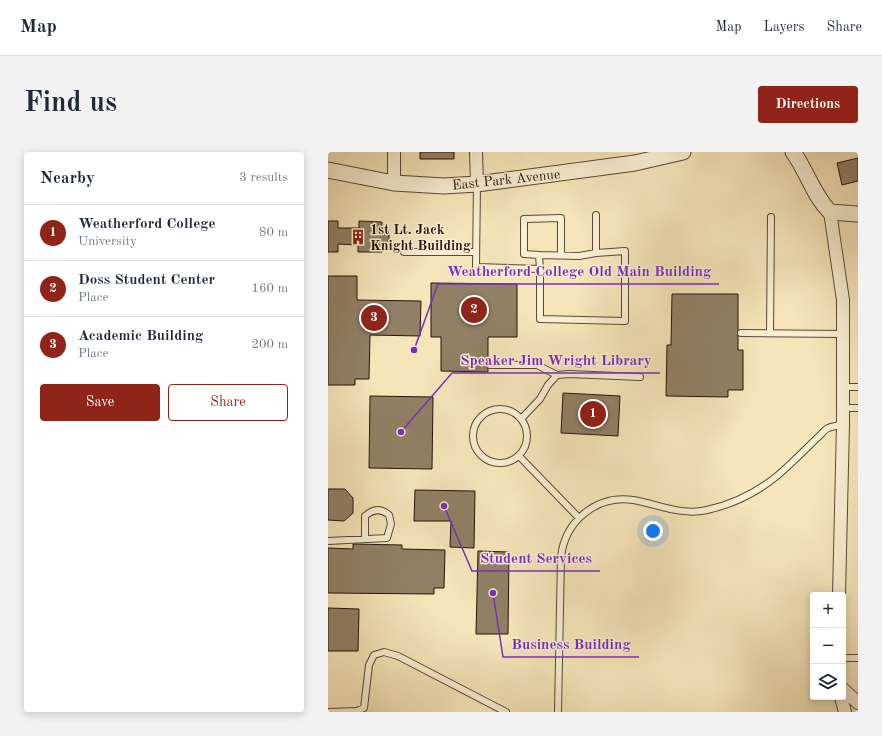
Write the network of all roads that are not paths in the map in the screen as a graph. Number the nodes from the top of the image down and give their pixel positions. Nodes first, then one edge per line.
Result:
1 (394, 152) edge
2 (476, 152) edge
3 (683, 152) edge
4 (793, 152) edge
5 (328, 170) edge
6 (394, 183) junction
7 (477, 184) junction
8 (830, 212) junction
9 (858, 214) edge
10 (596, 215) dead end
11 (771, 217) dead end
12 (404, 252) dead end
13 (476, 252) junction
14 (596, 252) junction
15 (539, 255) junction
16 (561, 255) junction
17 (540, 269) junction
18 (741, 333) dead end
19 (770, 333) junction
20 (843, 334) junction
21 (490, 365) dead end
22 (557, 375) junction
23 (640, 377) dead end
24 (843, 387) junction
25 (858, 387) edge
26 (843, 408) junction
27 (858, 408) edge
28 (521, 419) junction
29 (843, 424) junction
30 (519, 456) junction
31 (579, 518) junction
32 (365, 539) junction
33 (328, 541) edge
34 (839, 592) edge
35 (846, 658) edge
36 (858, 658) edge
37 (846, 692) edge
38 (842, 700) edge
39 (858, 702) edge
40 (328, 712) edge
41 (506, 712) edge
42 (558, 712) edge
43 (845, 712) edge

1 - 6 street
2 - 7 street
3 - 7 street, East Park Avenue
4 - 8 street
5 - 6 street, East Park Avenue
6 - 7 street, East Park Avenue
7 - 13 lane
8 - 9 street
8 - 20 street
10 - 14 lane
11 - 19 lane
12 - 13 lane
13 - 17 lane
14 - 16 lane
14 - 17 lane
15 - 16 lane
15 - 16 lane
15 - 17 lane
18 - 19 lane
19 - 20 lane
20 - 24 street
21 - 22 lane
22 - 23 lane
22 - 28 lane
24 - 25 lane
24 - 26 street
26 - 27 lane
26 - 29 street
28 - 30 lane
28 - 30 lane
29 - 31 lane
29 - 34 street
30 - 31 lane
31 - 42 lane
32 - 32 lane
32 - 33 lane
35 - 36 lane
37 - 39 street
38 - 43 street
40 - 41 lane

